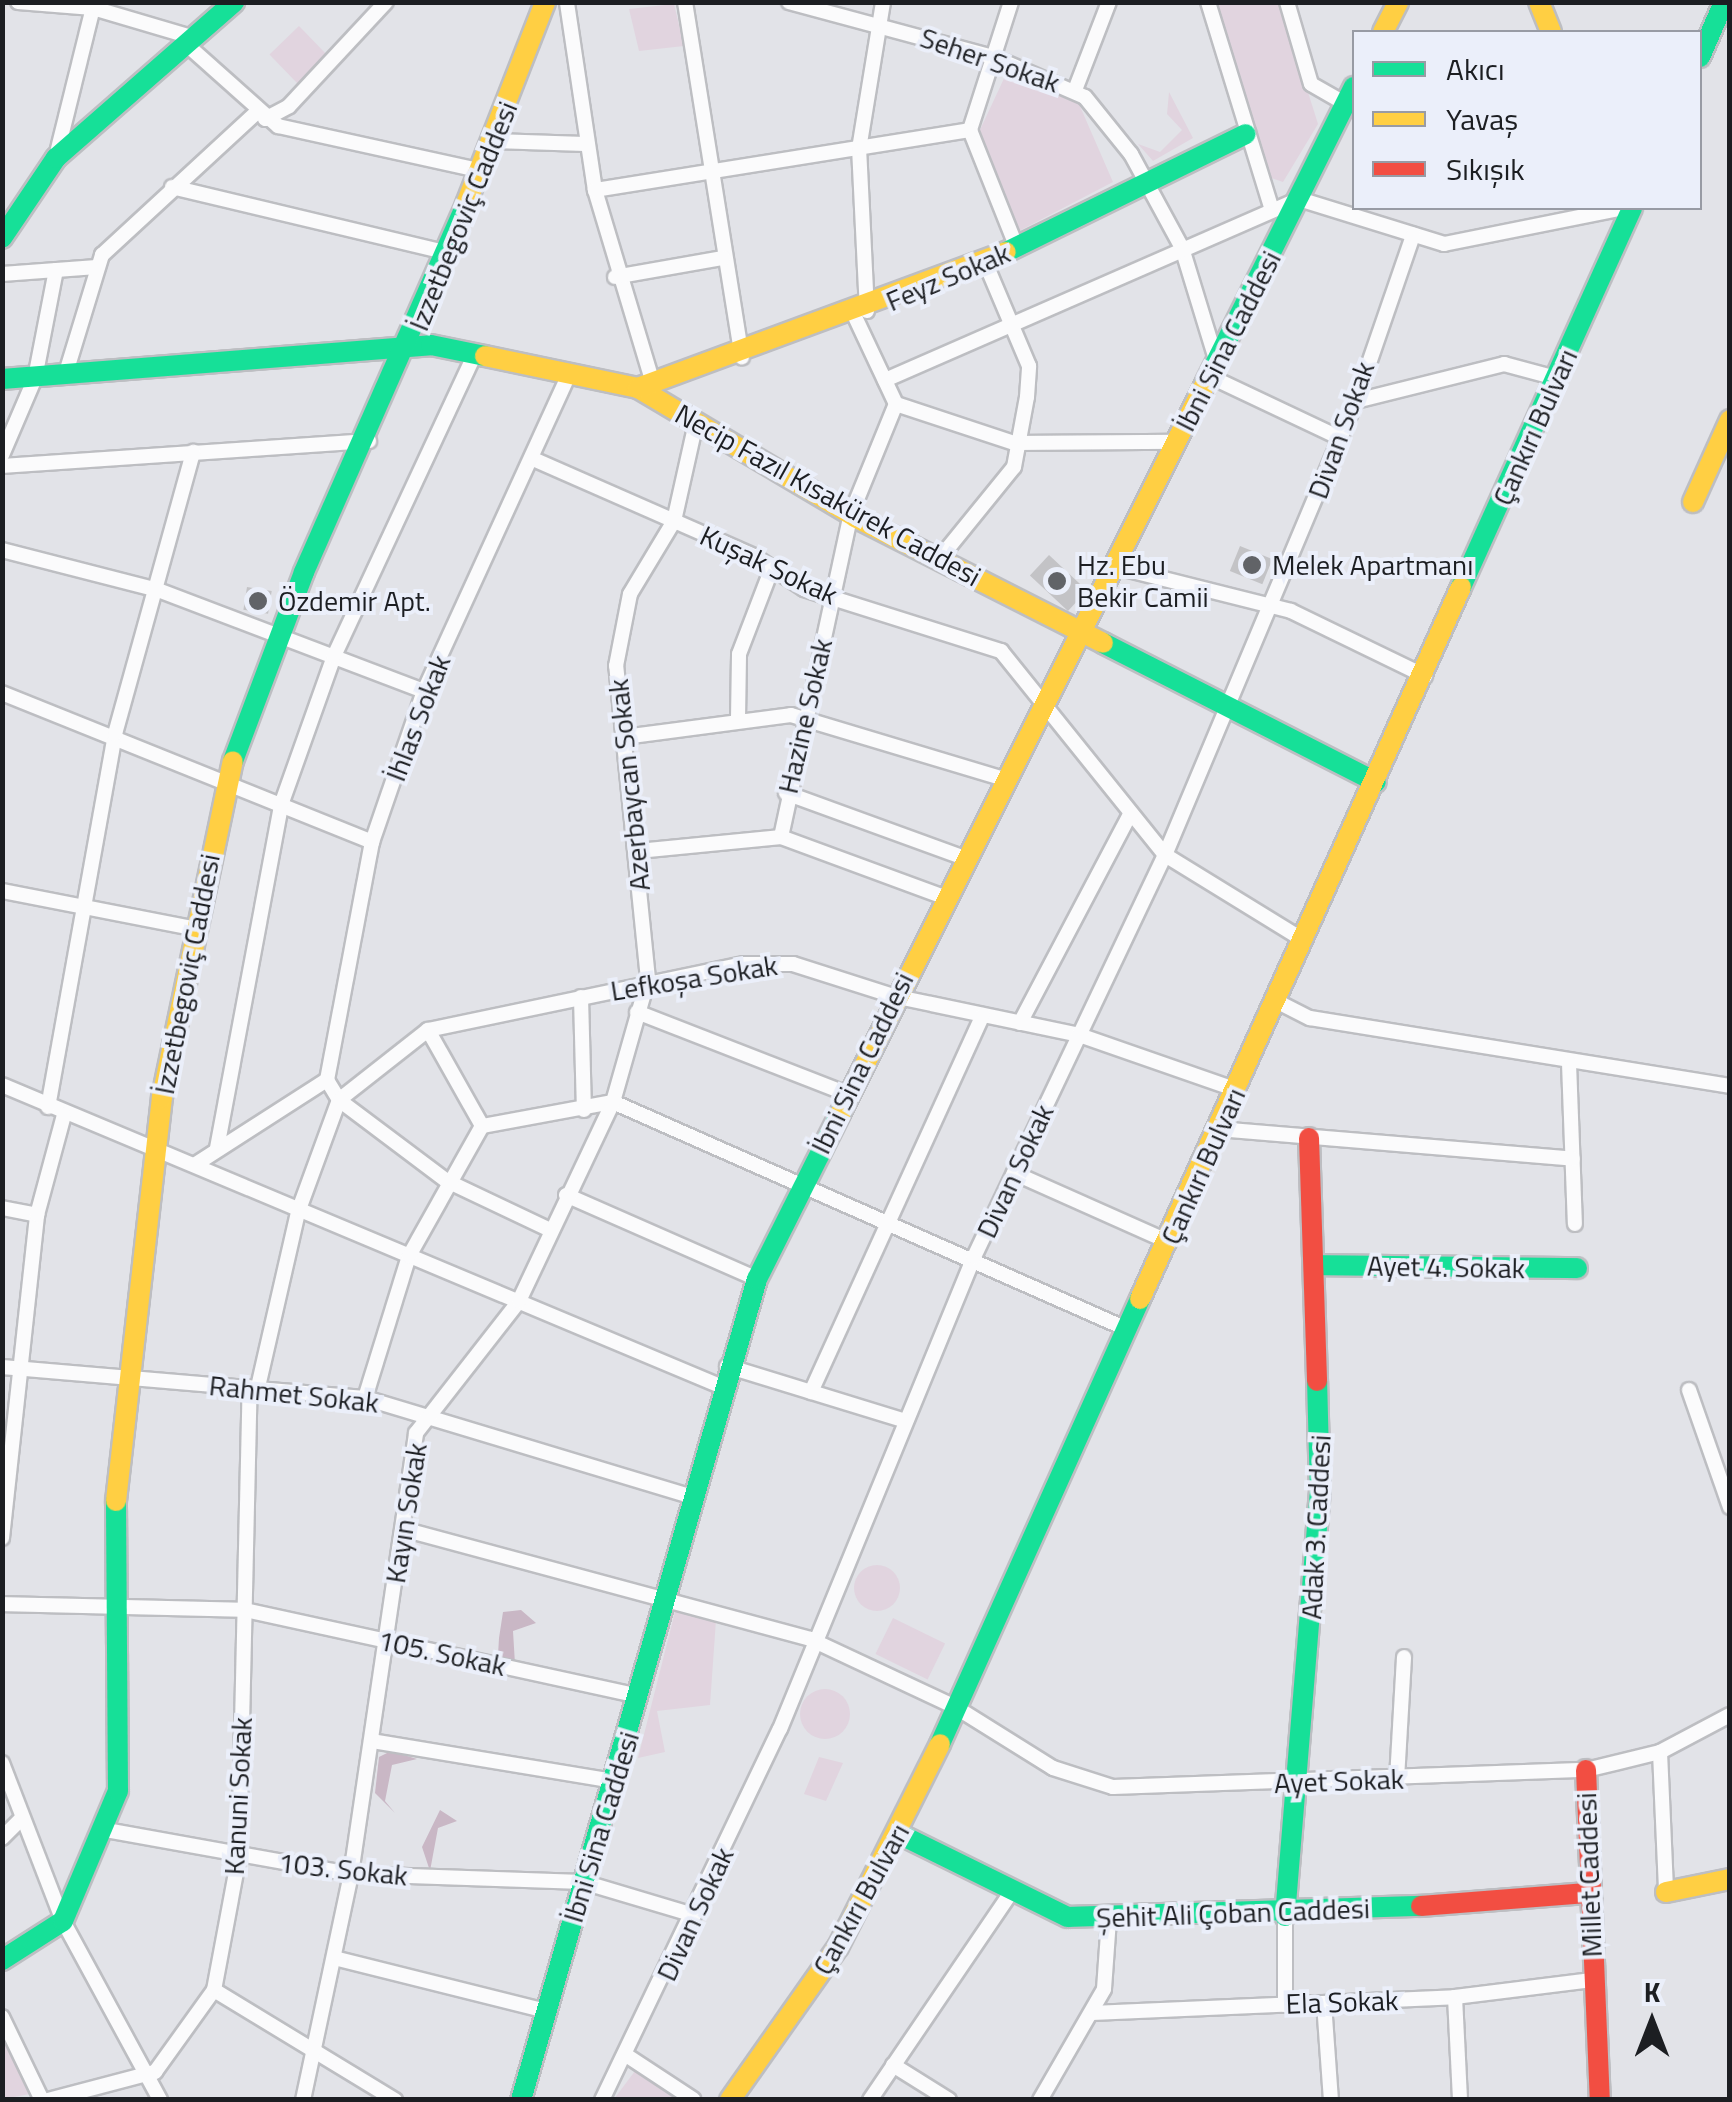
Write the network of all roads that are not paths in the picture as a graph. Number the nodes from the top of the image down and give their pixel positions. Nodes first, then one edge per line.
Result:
1 (18, 2) edge
2 (234, 2) edge
3 (386, 2) edge
4 (576, 2) edge
5 (685, 2) edge
6 (789, 2) edge
7 (883, 2) edge
8 (1011, 2) edge
9 (1109, 2) edge
10 (1208, 2) edge
11 (1287, 2) edge
12 (1398, 2) edge
13 (1724, 2) edge
14 (542, 3) edge
15 (567, 3) edge
16 (94, 5) edge
17 (878, 22) junction
18 (1383, 30) edge
19 (191, 42) junction
20 (1702, 53) edge
21 (993, 57) junction
22 (1074, 90) junction
23 (1350, 95) edge
24 (260, 116) junction
25 (970, 130) junction
26 (1246, 134) junction
27 (494, 141) junction
28 (585, 144) junction
29 (858, 149) junction
30 (56, 158) junction
31 (482, 170) junction
32 (709, 173) junction
33 (1148, 182) junction
34 (172, 187) junction
35 (595, 190) junction
36 (1299, 200) junction
37 (1272, 210) junction
38 (1614, 210) edge
39 (1631, 210) edge
40 (1413, 235) junction
41 (2, 238) edge
42 (1017, 248) junction
43 (1182, 248) junction
44 (448, 253) junction
45 (722, 258) junction
46 (986, 262) junction
47 (98, 267) junction
48 (56, 270) junction
49 (2, 274) edge
50 (615, 276) junction
51 (861, 314) junction
52 (1015, 330) junction
53 (411, 346) junction
54 (475, 353) junction
55 (742, 358) junction
56 (1212, 368) junction
57 (569, 375) junction
58 (65, 376) junction
59 (35, 378) junction
60 (1556, 378) junction
61 (2, 379) edge
62 (885, 380) junction
63 (646, 388) junction
64 (1356, 401) junction
65 (896, 404) junction
66 (1730, 420) edge
67 (695, 427) junction
68 (1340, 438) junction
69 (368, 441) junction
70 (1177, 442) junction
71 (1014, 444) junction
72 (193, 452) junction
73 (2, 456) edge
74 (533, 459) junction
75 (2, 466) edge
76 (1693, 502) dead end
77 (851, 514) junction
78 (674, 521) junction
79 (2, 550) edge
80 (940, 558) junction
81 (1116, 567) junction
82 (772, 568) junction
83 (158, 590) junction
84 (832, 597) junction
85 (1274, 606) junction
86 (1081, 634) junction
87 (278, 638) junction
88 (334, 656) junction
89 (1424, 676) junction
90 (424, 690) junction
91 (2, 693) edge
92 (1228, 709) junction
93 (1040, 710) junction
94 (804, 718) junction
95 (738, 719) junction
96 (116, 734) junction
97 (624, 737) junction
98 (1005, 778) junction
99 (226, 782) junction
100 (1376, 782) junction
101 (786, 794) junction
102 (281, 805) junction
103 (1130, 814) junction
104 (781, 837) junction
105 (372, 842) junction
106 (638, 851) junction
107 (1165, 856) junction
108 (964, 858) junction
109 (2, 891) edge
110 (944, 897) junction
111 (88, 905) junction
112 (197, 929) junction
113 (1303, 940) junction
114 (648, 979) junction
115 (893, 996) junction
116 (581, 997) junction
117 (1276, 1001) junction
118 (637, 1012) junction
119 (982, 1015) junction
120 (1020, 1022) junction
121 (428, 1030) junction
122 (1079, 1035) junction
123 (1569, 1063) junction
124 (326, 1080) junction
125 (2, 1085) edge
126 (1730, 1086) edge
127 (1237, 1090) junction
128 (845, 1093) junction
129 (340, 1100) junction
130 (613, 1102) junction
131 (48, 1107) junction
132 (584, 1110) junction
133 (64, 1115) junction
134 (482, 1126) junction
135 (1220, 1129) junction
136 (1309, 1138) junction
137 (217, 1148) junction
138 (154, 1150) junction
139 (1574, 1159) junction
140 (196, 1164) junction
141 (1014, 1173) junction
142 (804, 1181) junction
143 (447, 1182) junction
144 (566, 1195) junction
145 (2, 1208) edge
146 (298, 1212) junction
147 (36, 1215) junction
148 (886, 1218) junction
149 (1576, 1224) dead end
150 (548, 1229) junction
151 (1169, 1242) junction
152 (408, 1256) junction
153 (974, 1256) junction
154 (1316, 1265) junction
155 (1577, 1268) dead end
156 (757, 1279) junction
157 (519, 1300) junction
158 (1129, 1330) junction
159 (2, 1367) edge
160 (24, 1370) junction
161 (724, 1376) junction
162 (128, 1378) junction
163 (254, 1387) junction
164 (1689, 1390) dead end
165 (810, 1392) junction
166 (365, 1398) junction
167 (428, 1414) junction
168 (902, 1420) junction
169 (692, 1497) junction
170 (1730, 1507) edge
171 (403, 1529) junction
172 (2, 1538) edge
173 (666, 1600) junction
174 (117, 1601) junction
175 (2, 1604) edge
176 (245, 1610) junction
177 (810, 1640) junction
178 (386, 1641) junction
179 (1404, 1657) dead end
180 (640, 1696) junction
181 (957, 1708) junction
182 (1730, 1715) edge
183 (372, 1740) junction
184 (1660, 1752) junction
185 (2, 1764) edge
186 (1586, 1770) junction
187 (1398, 1779) junction
188 (614, 1780) junction
189 (1295, 1782) junction
190 (6, 1789) edge
191 (22, 1818) junction
192 (106, 1830) junction
193 (900, 1834) junction
194 (2, 1838) edge
195 (238, 1857) junction
196 (350, 1874) junction
197 (1730, 1879) edge
198 (583, 1882) junction
199 (1012, 1891) junction
200 (1666, 1892) joint
201 (1586, 1893) junction
202 (694, 1915) junction
203 (1284, 1916) junction
204 (64, 1920) junction
205 (1109, 1920) junction
206 (334, 1958) junction
207 (2, 1960) edge
208 (1592, 1980) junction
209 (214, 1990) junction
210 (1455, 1997) junction
211 (1324, 2003) junction
212 (1285, 2004) junction
213 (547, 2012) junction
214 (1092, 2013) junction
215 (2, 2017) edge
216 (313, 2050) junction
217 (629, 2058) junction
218 (893, 2065) junction
219 (143, 2079) junction
220 (693, 2099) edge
221 (45, 2100) edge
222 (160, 2100) edge
223 (303, 2100) edge
224 (395, 2100) edge
225 (521, 2100) edge
226 (602, 2100) edge
227 (730, 2100) edge
228 (870, 2100) edge
229 (949, 2100) edge
230 (1040, 2100) edge
231 (1332, 2100) edge
232 (1460, 2100) edge
233 (1600, 2100) edge

1 - 16 street
2 - 19 street
3 - 24 street
4 - 15 street
5 - 32 street
6 - 17 street, Seher Sokak
7 - 17 street
8 - 21 street
9 - 22 street
10 - 26 street
11 - 23 street
12 - 18 street
13 - 20 street
14 - 15 street
14 - 27 street, İzzetbegoviç Caddesi
15 - 28 street
16 - 19 street
16 - 30 street
17 - 21 street, Seher Sokak
17 - 29 street
19 - 24 street
19 - 30 street
21 - 22 street, Seher Sokak
21 - 25 street
22 - 33 street, Seher Sokak
23 - 36 street, İbni Sina Caddesi
24 - 31 street
24 - 34 street
25 - 29 street
25 - 42 street
26 - 33 street, Feyz Sokak
26 - 37 street
27 - 28 street
27 - 31 street, İzzetbegoviç Caddesi
28 - 35 street
29 - 32 street
29 - 51 street
30 - 41 street
31 - 44 street, İzzetbegoviç Caddesi
32 - 35 street
32 - 45 street
33 - 42 street, Feyz Sokak
33 - 43 street, Seher Sokak
34 - 44 street
34 - 47 street
35 - 50 street
36 - 37 street
36 - 40 street
36 - 56 street, İbni Sina Caddesi
37 - 43 street
38 - 40 street
39 - 60 street, Çankırı Bulvarı
40 - 64 street, Divan Sokak
42 - 46 street, Feyz Sokak
43 - 52 street
43 - 56 street, Seher Sokak
44 - 53 street, İzzetbegoviç Caddesi
45 - 50 street
45 - 55 street
46 - 51 street, Feyz Sokak
46 - 52 street
47 - 48 street
47 - 58 street
48 - 49 street
48 - 59 street
50 - 63 street
51 - 55 street, Feyz Sokak
51 - 62 street
52 - 62 street
52 - 71 street
53 - 54 street, Necip Fazıl Kısakürek Caddesi
53 - 58 street, Necip Fazıl Kısakürek Caddesi
53 - 69 street, İzzetbegoviç Caddesi
54 - 57 street, Necip Fazıl Kısakürek Caddesi
54 - 88 street
55 - 63 street, Feyz Sokak
56 - 68 street
56 - 70 street, İbni Sina Caddesi
57 - 63 street, Necip Fazıl Kısakürek Caddesi
57 - 74 street, İhlas Sokak
58 - 59 street, Necip Fazıl Kısakürek Caddesi
59 - 61 street, Necip Fazıl Kısakürek Caddesi
59 - 73 street
60 - 64 street
60 - 89 street, Çankırı Bulvarı
62 - 65 street
63 - 67 street, Necip Fazıl Kısakürek Caddesi
64 - 68 street, Divan Sokak
65 - 71 street
65 - 77 street, Hazine Sokak
66 - 76 street
67 - 77 street, Necip Fazıl Kısakürek Caddesi
67 - 78 street, Azerbaycan Sokak
68 - 85 street, Divan Sokak
69 - 72 street
69 - 87 street, İzzetbegoviç Caddesi
70 - 71 street
70 - 81 street, İbni Sina Caddesi
71 - 80 street
72 - 75 street
72 - 83 street
74 - 78 street, Kuşak Sokak
74 - 90 street, İhlas Sokak
77 - 80 street, Necip Fazıl Kısakürek Caddesi
77 - 84 street, Hazine Sokak
78 - 82 street, Kuşak Sokak
78 - 97 street, Azerbaycan Sokak
79 - 83 street
80 - 86 street, Necip Fazıl Kısakürek Caddesi
81 - 85 street
81 - 86 street, İbni Sina Caddesi
82 - 84 street, Kuşak Sokak
82 - 95 street
83 - 87 street
83 - 96 street
84 - 93 street, Kuşak Sokak
84 - 94 street, Hazine Sokak
85 - 89 street
85 - 92 street, Divan Sokak
86 - 92 street, Necip Fazıl Kısakürek Caddesi
86 - 93 street, İbni Sina Caddesi
87 - 88 street
87 - 99 street, İzzetbegoviç Caddesi
88 - 90 street
88 - 102 street
89 - 100 street, Çankırı Bulvarı
90 - 105 street, İhlas Sokak
91 - 96 street
92 - 100 street, Necip Fazıl Kısakürek Caddesi
92 - 107 street, Divan Sokak
93 - 98 street, İbni Sina Caddesi
93 - 103 street, Kuşak Sokak
94 - 95 street
94 - 98 street
94 - 101 street, Hazine Sokak
95 - 97 street
96 - 99 street
96 - 111 street
97 - 106 street, Azerbaycan Sokak
98 - 108 street, İbni Sina Caddesi
99 - 102 street
99 - 112 street, İzzetbegoviç Caddesi
100 - 113 street, Çankırı Bulvarı
101 - 104 street, Hazine Sokak
101 - 108 street
102 - 105 street
102 - 137 street
103 - 107 street, Kuşak Sokak
103 - 120 street
104 - 106 street
104 - 110 street
105 - 124 street, İhlas Sokak
106 - 114 street, Azerbaycan Sokak
107 - 113 street, Kuşak Sokak
107 - 122 street, Divan Sokak
108 - 110 street, İbni Sina Caddesi
109 - 111 street
110 - 115 street, İbni Sina Caddesi
111 - 112 street
111 - 131 street
112 - 138 street, İzzetbegoviç Caddesi
113 - 117 street, Çankırı Bulvarı
114 - 115 street, Lefkoşa Sokak
114 - 116 street, Lefkoşa Sokak
114 - 118 street, Kayın Sokak
115 - 119 street, Lefkoşa Sokak
115 - 128 street, İbni Sina Caddesi
116 - 121 street, Lefkoşa Sokak
116 - 132 street
117 - 123 street
117 - 127 street, Çankırı Bulvarı
118 - 128 street
118 - 130 street, Kayın Sokak
119 - 120 street, Lefkoşa Sokak
119 - 148 street
120 - 122 street, Lefkoşa Sokak
121 - 129 street, Lefkoşa Sokak
121 - 134 street
122 - 127 street, Lefkoşa Sokak
122 - 141 street, Divan Sokak
123 - 126 street
123 - 139 street
124 - 129 street
124 - 137 street
125 - 131 street
127 - 135 street, Çankırı Bulvarı
128 - 142 street, İbni Sina Caddesi
129 - 143 street
129 - 146 street, Kanuni Sokak
130 - 132 street
130 - 142 street
130 - 144 street, Kayın Sokak
131 - 133 street
132 - 134 street
133 - 138 street
133 - 147 street
134 - 143 street
135 - 136 street
135 - 151 street, Çankırı Bulvarı
136 - 139 street
136 - 154 street, Adak 3. Caddesi
137 - 140 street
138 - 140 street
138 - 162 street, İzzetbegoviç Caddesi
139 - 149 street
140 - 146 street
141 - 151 street
141 - 153 street, Divan Sokak
142 - 148 street
142 - 156 street, İbni Sina Caddesi
143 - 150 street
143 - 152 street
144 - 150 street, Kayın Sokak
144 - 156 street
145 - 147 street
146 - 152 street
146 - 163 street, Kanuni Sokak
147 - 160 street
148 - 153 street
148 - 165 street
150 - 157 street, Kayın Sokak
151 - 158 street, Çankırı Bulvarı
152 - 157 street
152 - 166 street
153 - 158 street
153 - 168 street, Divan Sokak
154 - 155 street, Ayet 4. Sokak
154 - 189 street, Adak 3. Caddesi
156 - 161 street, İbni Sina Caddesi
157 - 161 street
157 - 167 street, Kayın Sokak
158 - 181 street, Çankırı Bulvarı
159 - 160 street, Rahmet Sokak
160 - 162 street, Rahmet Sokak
160 - 172 street
161 - 165 street
161 - 169 street, İbni Sina Caddesi
162 - 163 street, Rahmet Sokak
162 - 174 street, İzzetbegoviç Caddesi
163 - 166 street, Rahmet Sokak
163 - 176 street, Kanuni Sokak
164 - 170 street
165 - 168 street
166 - 167 street, Rahmet Sokak
167 - 169 street, Rahmet Sokak
167 - 171 street, Kayın Sokak
168 - 177 street, Divan Sokak
169 - 173 street, İbni Sina Caddesi
171 - 173 street, Ayet Sokak
171 - 178 street, Kayın Sokak
173 - 177 street, Ayet Sokak
173 - 180 street, İbni Sina Caddesi
174 - 175 street, 105. Sokak
174 - 176 street, 105. Sokak
174 - 192 street, İzzetbegoviç Caddesi
176 - 178 street, 105. Sokak
176 - 195 street, Kanuni Sokak
177 - 181 street, Ayet Sokak
177 - 202 street, Divan Sokak
178 - 180 street, 105. Sokak
178 - 183 street, Kayın Sokak
179 - 187 street
180 - 188 street, İbni Sina Caddesi
181 - 189 street, Ayet Sokak
181 - 193 street, Çankırı Bulvarı
182 - 184 street, Ayet Sokak
183 - 188 street
183 - 196 street, Kayın Sokak
184 - 186 street, Ayet Sokak
184 - 200 street
185 - 190 street
186 - 187 street, Ayet Sokak
186 - 201 street, Millet Caddesi
187 - 189 street, Ayet Sokak
188 - 198 street, İbni Sina Caddesi
189 - 203 street, Adak 3. Caddesi
190 - 191 street
191 - 194 street
191 - 204 street
192 - 195 street, 103. Sokak
192 - 204 street, İzzetbegoviç Caddesi
193 - 199 street, Şehit Ali Çoban Caddesi
193 - 227 street, Çankırı Bulvarı
195 - 196 street, 103. Sokak
195 - 209 street, Kanuni Sokak
196 - 198 street, 103. Sokak
196 - 206 street, Kayın Sokak
197 - 200 street
198 - 202 street, 103. Sokak
198 - 213 street, İbni Sina Caddesi
199 - 205 street, Şehit Ali Çoban Caddesi
199 - 218 street
201 - 203 street, Şehit Ali Çoban Caddesi
201 - 208 street, Millet Caddesi
202 - 217 street, Divan Sokak
203 - 205 street, Şehit Ali Çoban Caddesi
203 - 212 street
204 - 207 street
204 - 219 street
205 - 214 street
206 - 213 street
206 - 216 street, Kayın Sokak
208 - 210 street, Ela Sokak
208 - 233 street, Millet Caddesi
209 - 216 street
209 - 219 street, Kanuni Sokak
210 - 211 street, Ela Sokak
210 - 232 street
211 - 212 street, Ela Sokak
211 - 231 street
212 - 214 street, Ela Sokak
213 - 225 street, İbni Sina Caddesi
214 - 230 street
215 - 221 street
216 - 223 street, Kayın Sokak
216 - 224 street
217 - 220 street
217 - 226 street, Divan Sokak
218 - 228 street
218 - 229 street
219 - 221 street
219 - 222 street

